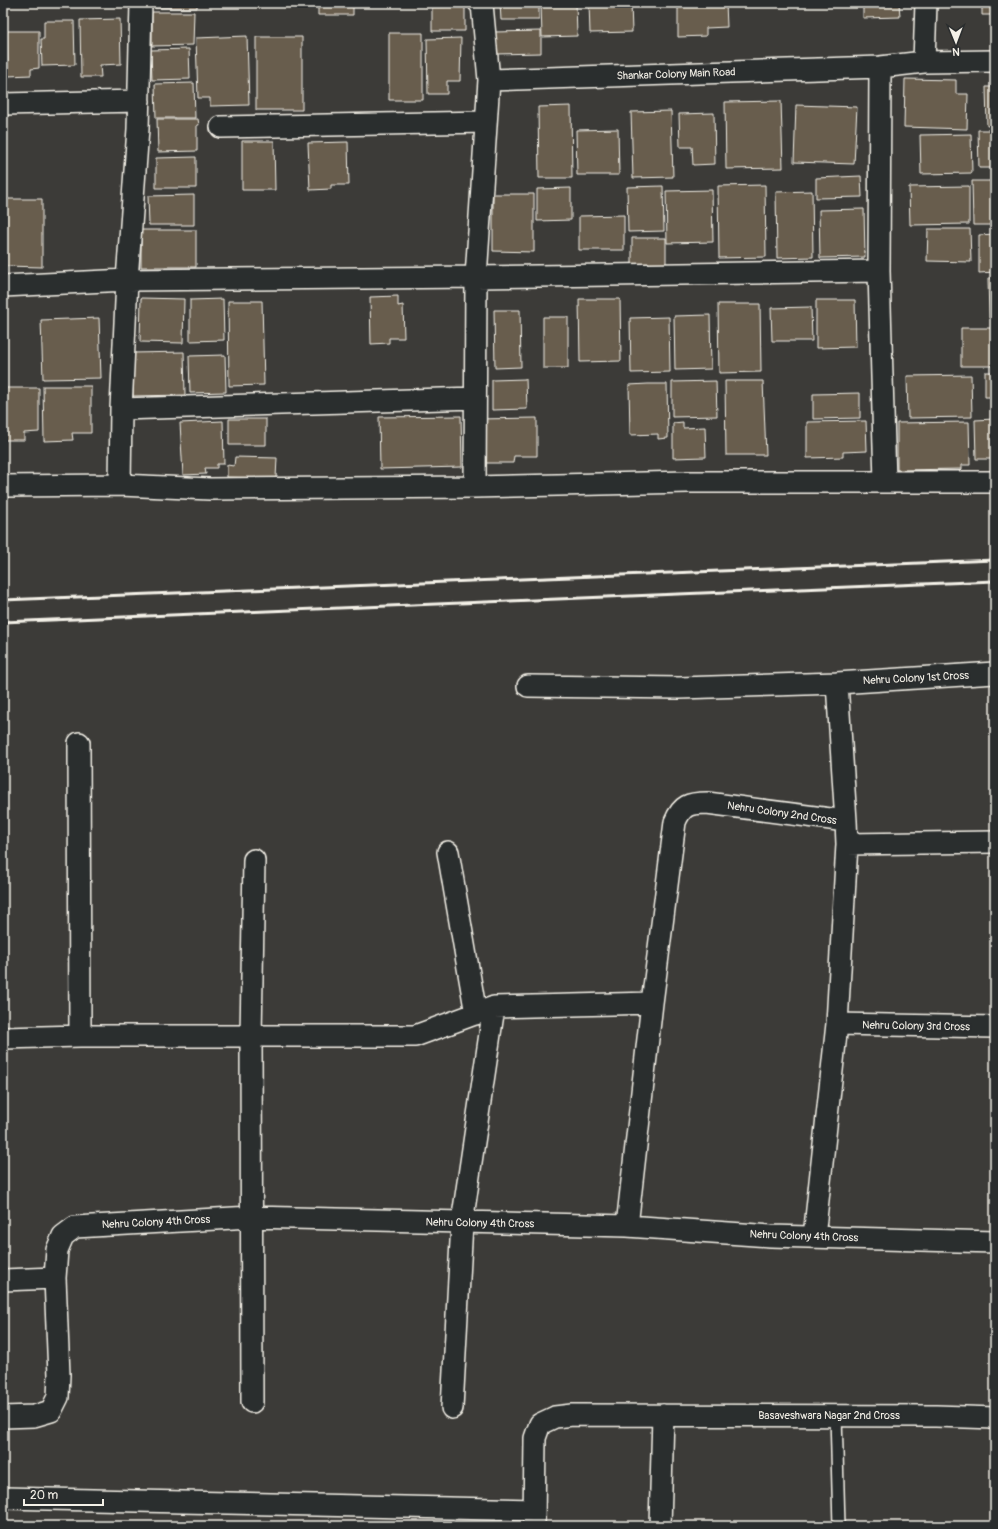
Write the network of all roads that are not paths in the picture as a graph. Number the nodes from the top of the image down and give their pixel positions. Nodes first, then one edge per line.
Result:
1 (141, 3) edge
2 (479, 3) edge
3 (926, 3) edge
4 (995, 61) edge
5 (924, 62) junction
6 (880, 67) junction
7 (489, 80) junction
8 (139, 101) junction
9 (3, 104) edge
10 (486, 122) junction
11 (221, 127) dead end
12 (880, 271) junction
13 (476, 277) junction
14 (127, 280) junction
15 (3, 286) edge
16 (475, 398) junction
17 (121, 409) junction
18 (885, 482) junction
19 (995, 482) edge
20 (120, 485) junction
21 (3, 486) edge
22 (475, 487) junction
23 (995, 674) edge
24 (838, 683) junction
25 (528, 686) dead end
26 (79, 744) dead end
27 (846, 821) junction
28 (995, 842) edge
29 (847, 844) junction
30 (448, 852) dead end
31 (254, 860) dead end
32 (652, 1003) junction
33 (485, 1011) junction
34 (838, 1024) junction
35 (995, 1028) edge
36 (80, 1036) junction
37 (251, 1036) junction
38 (3, 1038) edge
39 (251, 1217) junction
40 (462, 1223) junction
41 (627, 1226) junction
42 (814, 1237) junction
43 (995, 1242) edge
44 (54, 1278) junction
45 (3, 1280) edge
46 (252, 1402) dead end
47 (452, 1408) dead end
48 (663, 1415) junction
49 (836, 1415) junction
50 (3, 1418) edge
51 (995, 1418) edge
52 (3, 1498) edge
53 (533, 1518) edge
54 (660, 1526) edge
55 (839, 1526) edge

1 - 8 street
2 - 7 street
3 - 5 street
4 - 5 street, Shankar Colony Main Road
5 - 6 street, Shankar Colony Main Road
6 - 7 street, Shankar Colony Main Road
6 - 12 street
7 - 10 street
8 - 9 street
8 - 14 street
10 - 11 street
10 - 13 street
12 - 13 street
12 - 18 street
13 - 14 street
13 - 16 street
14 - 15 street
14 - 17 street
16 - 17 street
16 - 22 street
17 - 20 street
18 - 19 street
18 - 22 street
20 - 21 street
20 - 22 street
23 - 24 street, Nehru Colony 1st Cross
24 - 25 street, Nehru Colony 1st Cross
24 - 27 street
26 - 36 street
27 - 29 street, Nehru Colony 2nd Cross
27 - 32 street, Nehru Colony 2nd Cross
28 - 29 street
29 - 34 street, Nehru Colony 2nd Cross
30 - 33 street
31 - 37 street
32 - 33 street
32 - 41 street
33 - 37 street
33 - 40 street
34 - 35 street, Nehru Colony 3rd Cross
34 - 42 street, Nehru Colony 2nd Cross
36 - 37 street
36 - 38 street
37 - 39 street
39 - 40 street, Nehru Colony 4th Cross
39 - 44 street, Nehru Colony 4th Cross
39 - 46 street
40 - 41 street, Nehru Colony 4th Cross
40 - 47 street
41 - 42 street, Nehru Colony 4th Cross
42 - 43 street, Nehru Colony 4th Cross
44 - 45 street
44 - 50 street, Nehru Colony 4th Cross
48 - 49 street, Basaveshwara Nagar 2nd Cross
48 - 53 street, Basaveshwara Nagar 2nd Cross
48 - 54 street
49 - 51 street, Basaveshwara Nagar 2nd Cross
49 - 55 lane
52 - 53 street

